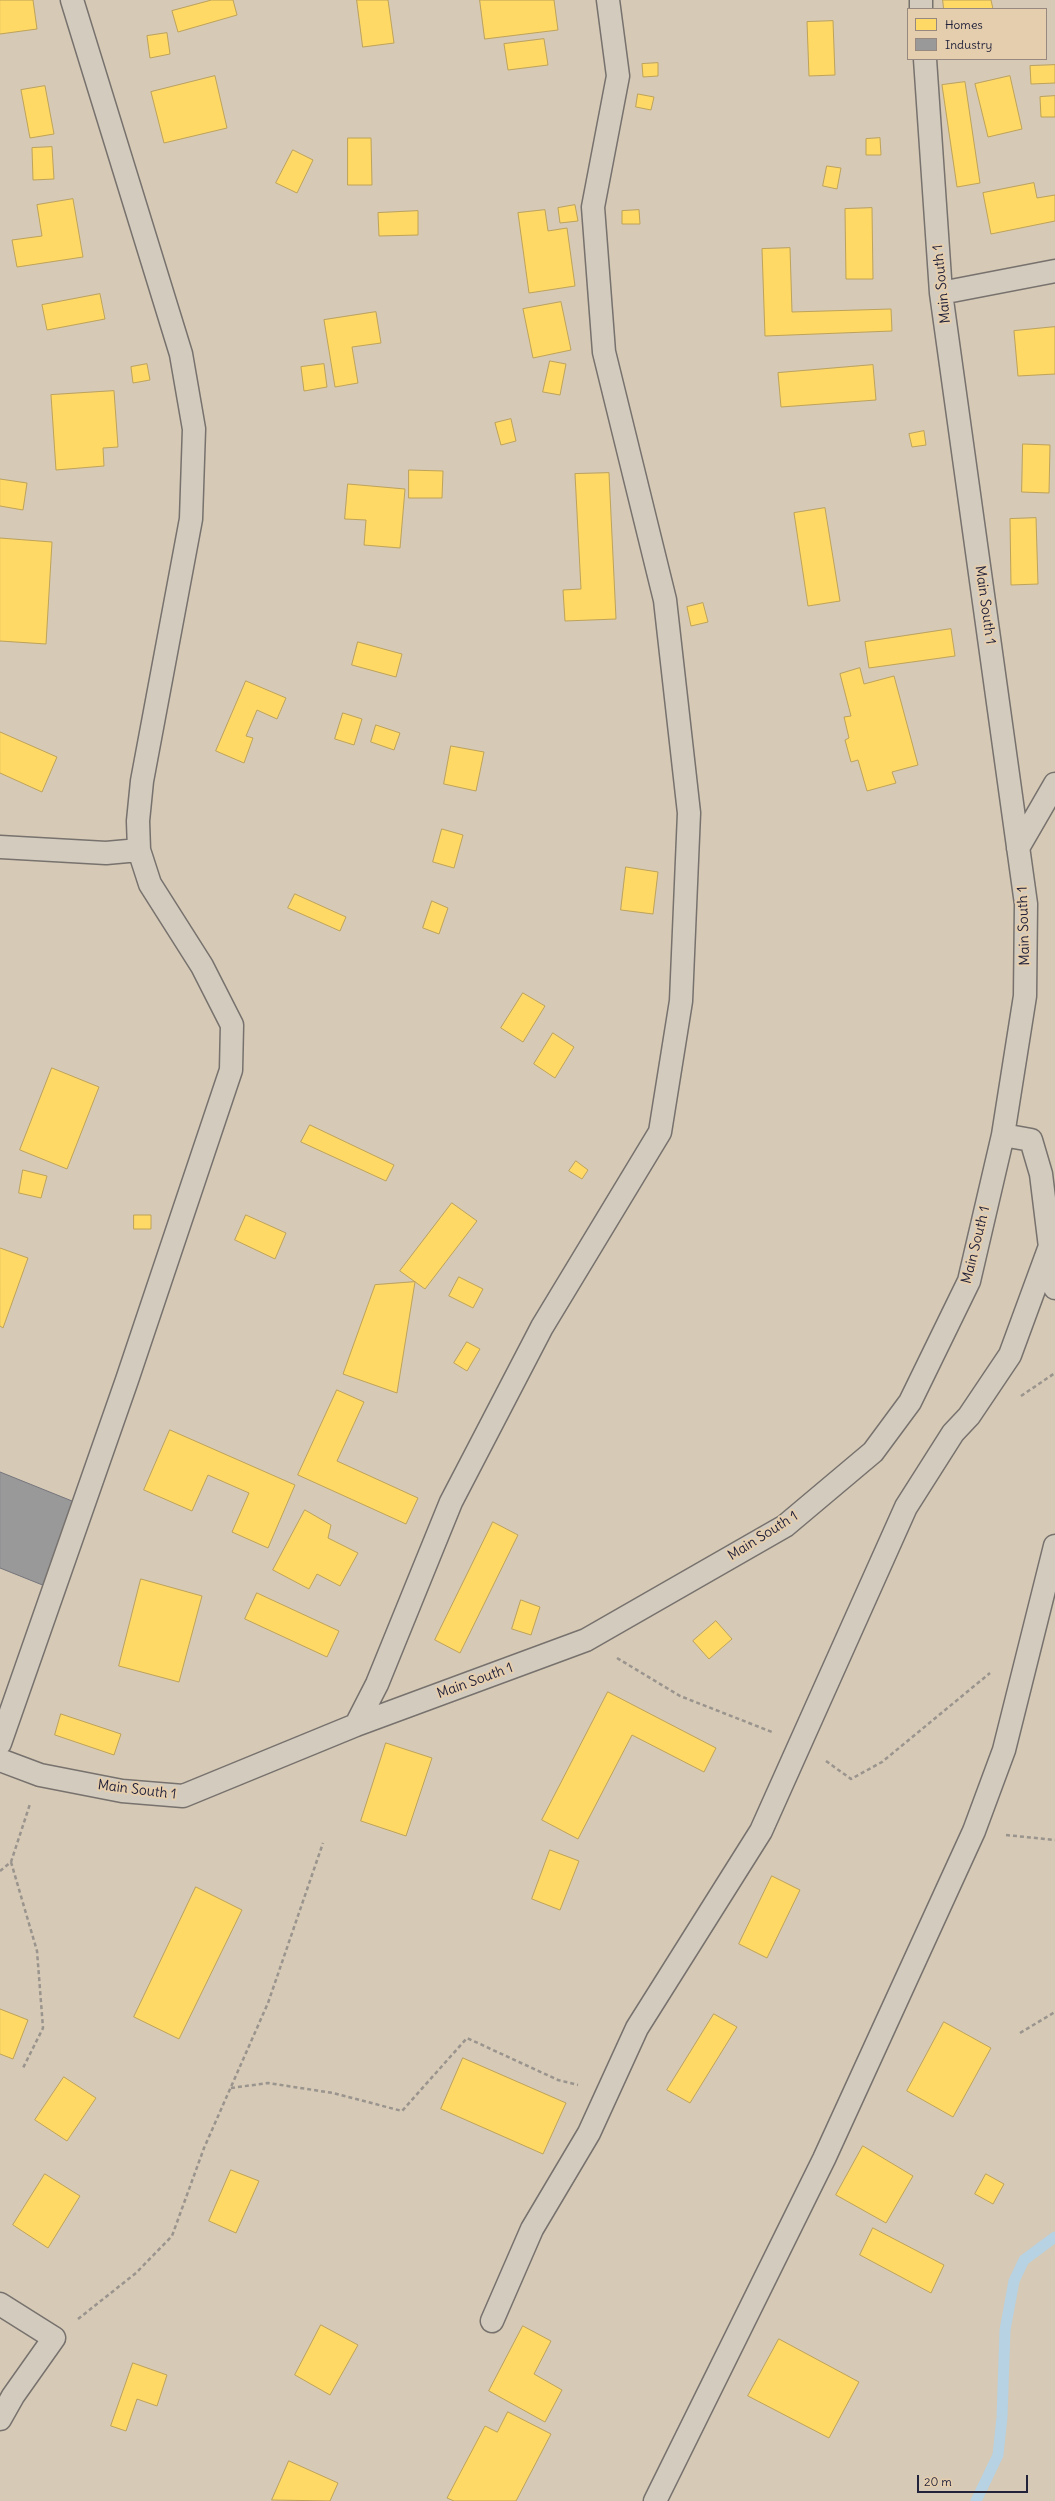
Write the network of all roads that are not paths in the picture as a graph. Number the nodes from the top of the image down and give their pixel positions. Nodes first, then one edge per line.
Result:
1 (72, 0) edge
2 (608, 0) edge
3 (925, 60) edge
4 (1055, 271) edge
5 (941, 293) junction
6 (1055, 784) edge
7 (0, 847) edge
8 (1018, 848) junction
9 (139, 850) junction
10 (1002, 1135) junction
11 (1050, 1246) junction
12 (1055, 1288) edge
13 (1055, 1546) edge
14 (356, 1725) junction
15 (0, 1743) edge
16 (0, 1760) edge
17 (0, 2304) edge
18 (492, 2321) dead end
19 (0, 2419) edge
20 (655, 2501) edge

1 - 9 street
2 - 14 street
3 - 5 street, Main South 1
4 - 5 street
5 - 8 street, Main South 1
6 - 8 street
7 - 9 street
8 - 10 street, Main South 1
9 - 15 street
10 - 11 street
10 - 14 street, Main South 1
11 - 12 street
11 - 18 street
13 - 20 street
14 - 16 street, Main South 1
17 - 19 street

